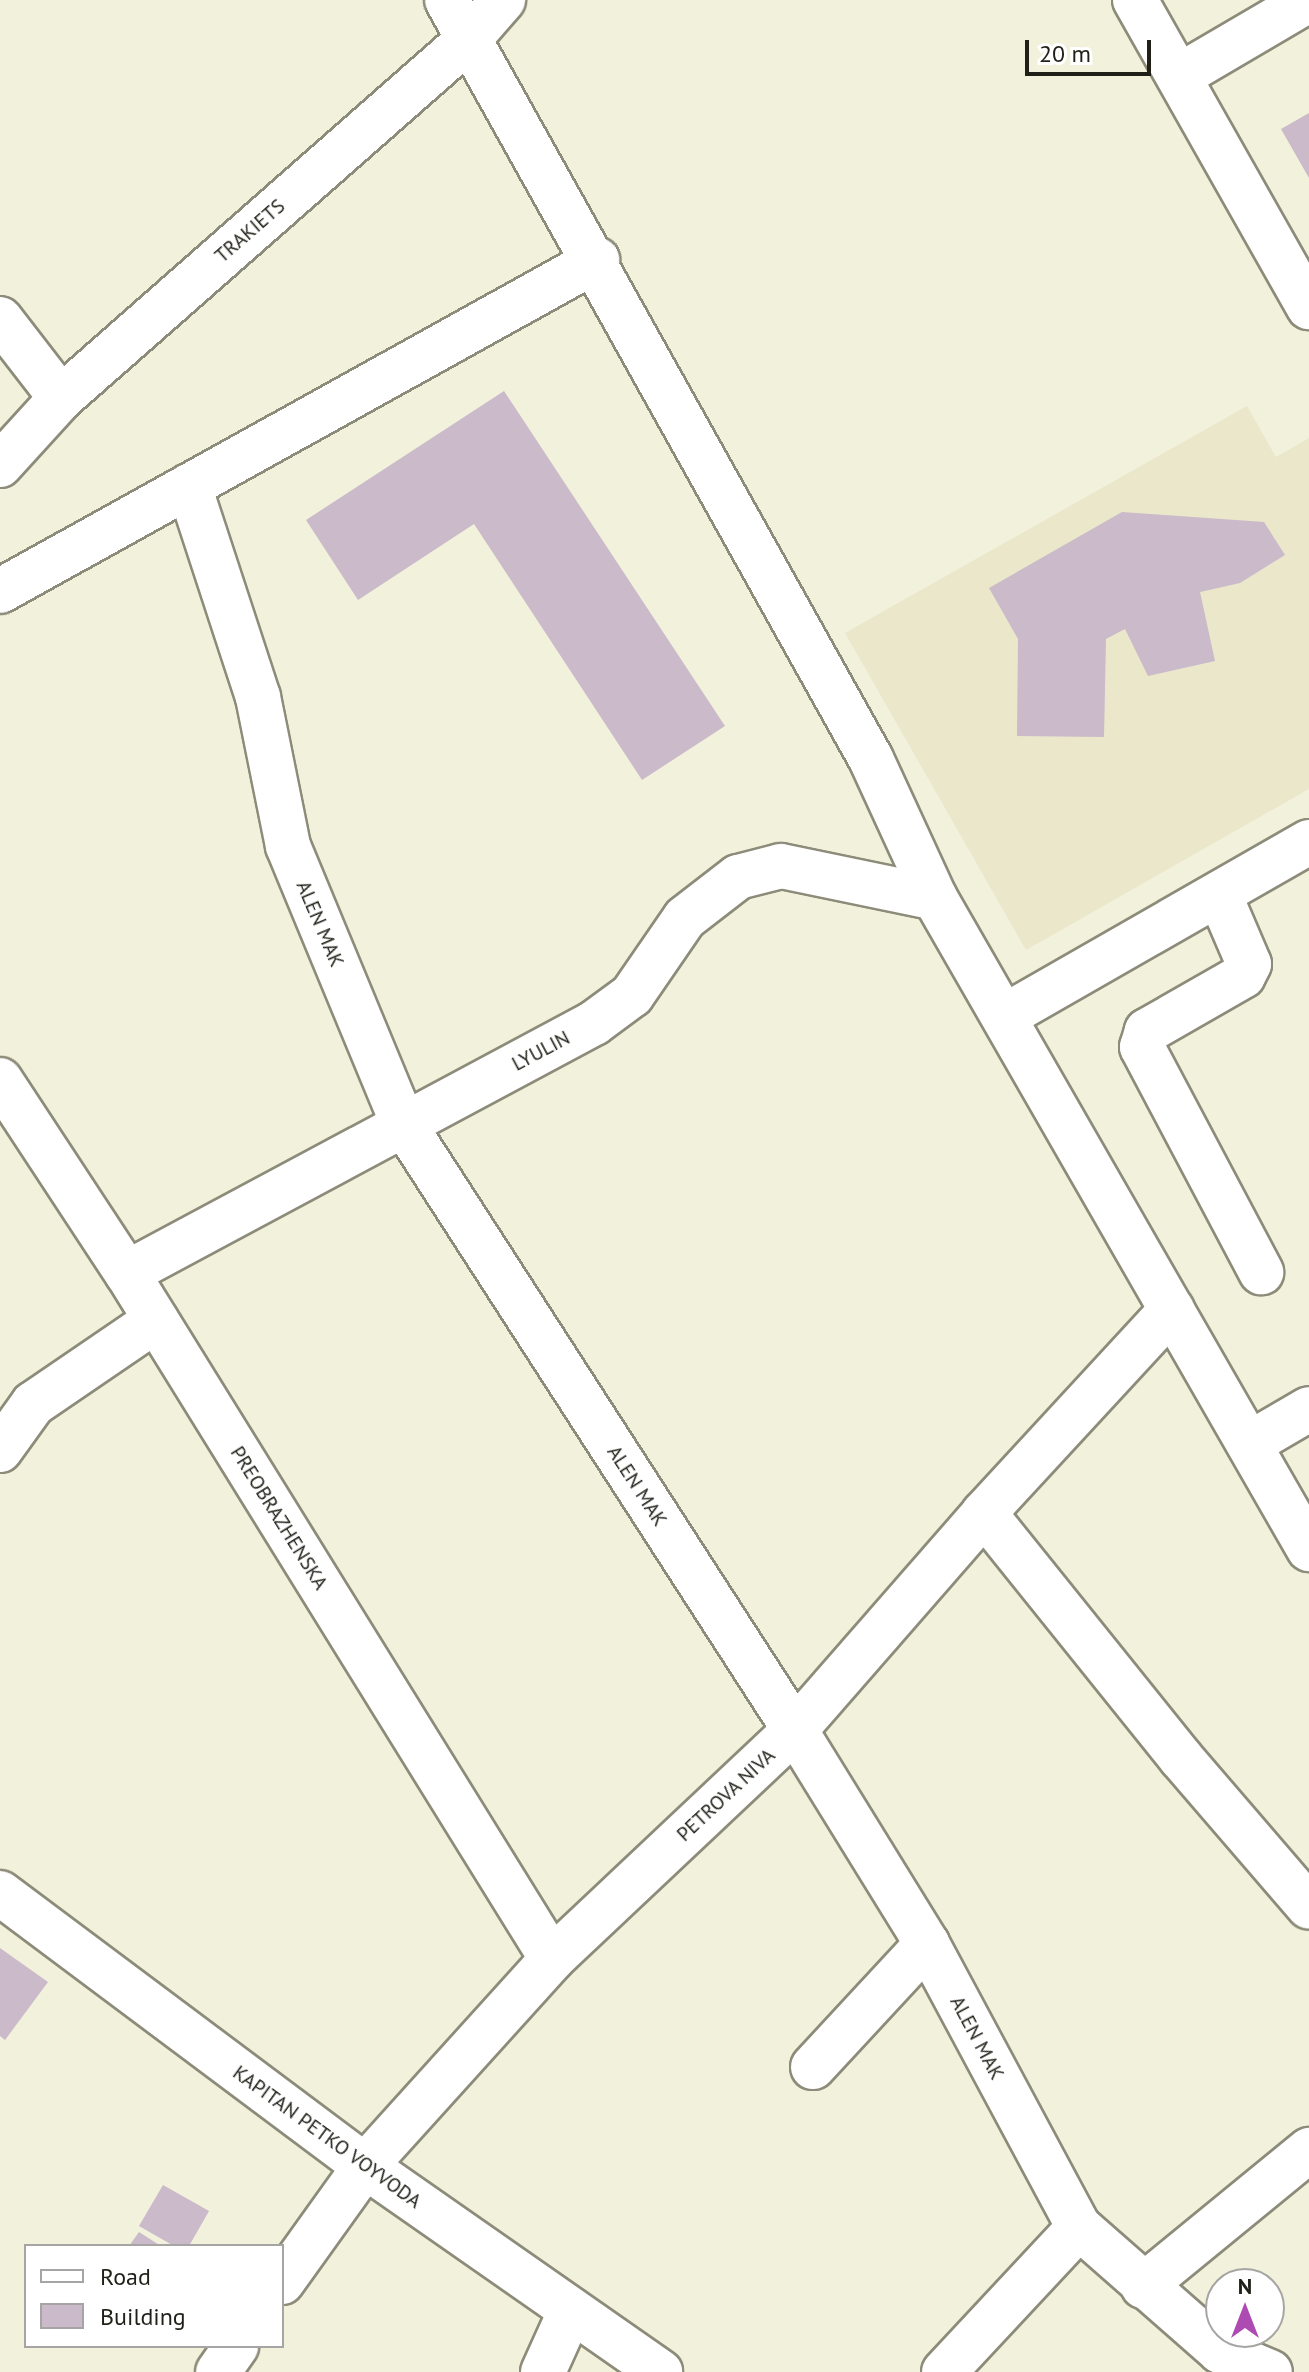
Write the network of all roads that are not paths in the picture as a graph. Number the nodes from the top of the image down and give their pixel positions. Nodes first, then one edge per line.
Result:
1 (447, 0) edge
2 (503, 0) edge
3 (1135, 0) edge
4 (1309, 0) edge
5 (469, 39) junction
6 (1181, 75) junction
7 (597, 260) junction
8 (1309, 307) edge
9 (0, 319) edge
10 (61, 398) junction
11 (0, 465) edge
12 (189, 486) junction
13 (0, 591) edge
14 (1309, 842) edge
15 (1219, 894) junction
16 (935, 898) junction
17 (1005, 1016) junction
18 (0, 1080) edge
19 (403, 1123) junction
20 (1261, 1272) dead end
21 (127, 1273) junction
22 (1172, 1309) junction
23 (156, 1320) junction
24 (1309, 1409) edge
25 (1249, 1444) junction
26 (0, 1450) edge
27 (984, 1513) junction
28 (1309, 1549) edge
29 (795, 1730) junction
30 (0, 1893) edge
31 (1309, 1907) edge
32 (927, 1944) junction
33 (552, 1959) junction
34 (813, 2067) dead end
35 (1309, 2150) edge
36 (365, 2166) junction
37 (1079, 2227) junction
38 (284, 2279) edge
39 (1143, 2286) junction
40 (571, 2310) junction
41 (235, 2348) edge
42 (218, 2372) edge
43 (543, 2372) edge
44 (660, 2372) edge
45 (944, 2372) edge
46 (1270, 2372) edge

1 - 5 street
2 - 5 street, TRAKIETS
3 - 6 street
4 - 6 street
5 - 7 street
5 - 10 street, TRAKIETS
6 - 8 street
7 - 12 street
7 - 16 street
9 - 10 street
10 - 11 street, TRAKIETS
12 - 13 street
12 - 19 street, ALEN MAK
14 - 15 street
15 - 17 street
15 - 20 street
16 - 17 street
16 - 19 street, LYULIN
17 - 22 street
18 - 21 street, PREOBRAZHENSKA
19 - 21 street, LYULIN
19 - 29 street, ALEN MAK
21 - 23 street, PREOBRAZHENSKA
22 - 25 street
22 - 27 street, PETROVA NIVA
23 - 26 street
23 - 33 street, PREOBRAZHENSKA
24 - 25 street
25 - 28 street
27 - 29 street, PETROVA NIVA
27 - 31 street
29 - 32 street, ALEN MAK
29 - 33 street, PETROVA NIVA
30 - 36 street, KAPITAN PETKO VOYVODA
32 - 34 street
32 - 37 street, ALEN MAK
33 - 36 street, PETROVA NIVA
35 - 39 street
36 - 38 street, PETROVA NIVA
36 - 40 street, KAPITAN PETKO VOYVODA
37 - 39 street, ALEN MAK
37 - 45 street
39 - 46 street, ALEN MAK
40 - 43 street
40 - 44 street, KAPITAN PETKO VOYVODA
41 - 42 street

